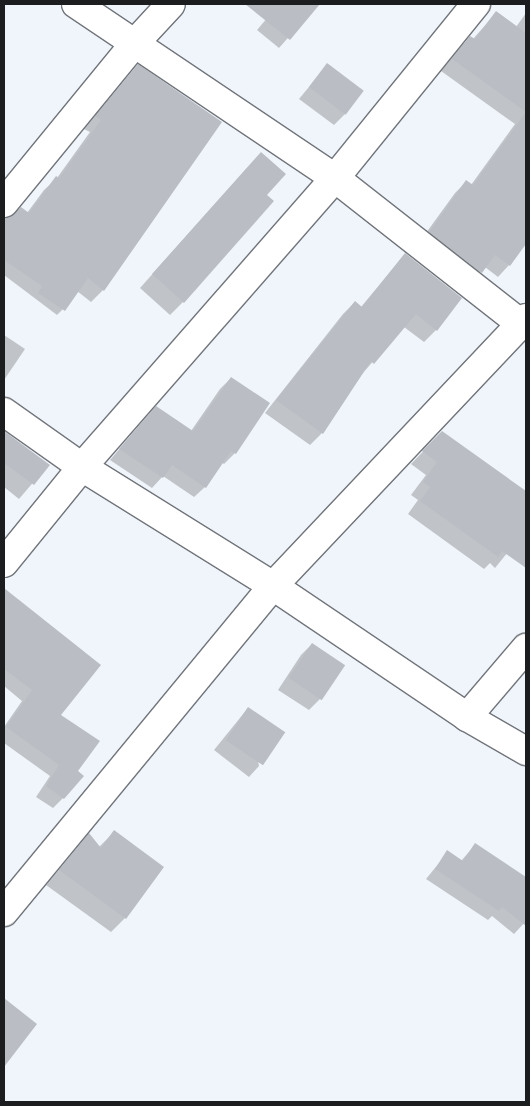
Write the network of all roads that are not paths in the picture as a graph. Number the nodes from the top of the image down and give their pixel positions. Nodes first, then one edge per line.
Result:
1 (76, 4) edge
2 (171, 4) edge
3 (476, 4) edge
4 (134, 44) junction
5 (335, 178) junction
6 (4, 203) edge
7 (525, 323) edge
8 (4, 412) edge
9 (82, 467) junction
10 (4, 563) edge
11 (273, 586) junction
12 (526, 648) edge
13 (467, 718) junction
14 (526, 751) edge
15 (4, 912) edge

1 - 4 street
2 - 4 street
3 - 5 street
4 - 5 street
4 - 6 street
5 - 7 street
5 - 9 street
7 - 11 street
8 - 9 street
9 - 10 street
9 - 11 street
11 - 13 street
11 - 15 street
12 - 13 street
13 - 14 street

